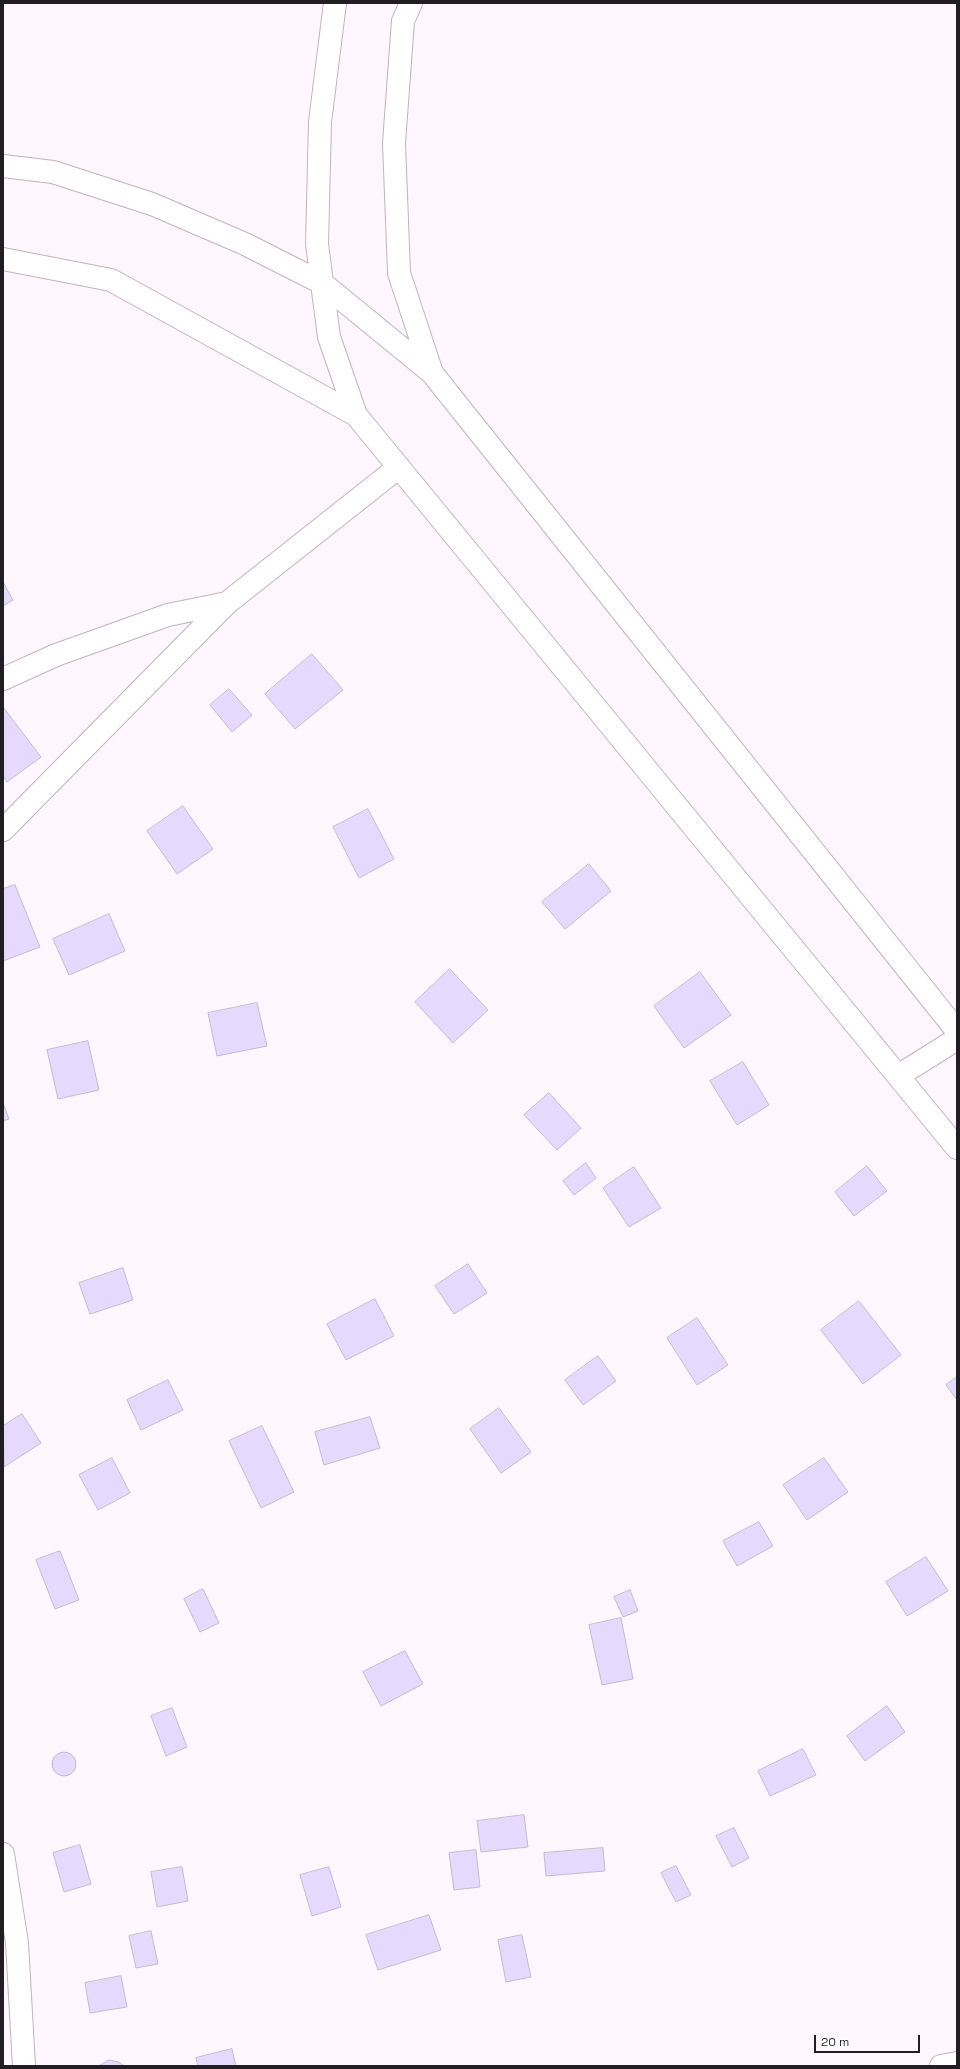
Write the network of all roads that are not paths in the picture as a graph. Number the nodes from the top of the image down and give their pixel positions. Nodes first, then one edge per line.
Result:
1 (335, 3) edge
2 (411, 3) edge
3 (3, 166) edge
4 (3, 259) edge
5 (322, 283) junction
6 (432, 373) junction
7 (356, 415) junction
8 (399, 467) junction
9 (227, 603) junction
10 (3, 679) edge
11 (3, 830) edge
12 (957, 1031) edge
13 (957, 1039) edge
14 (898, 1076) junction
15 (957, 1148) edge
16 (3, 1854) edge
17 (957, 2063) edge
18 (24, 2066) edge
19 (941, 2066) edge

1 - 5 street
2 - 6 street
3 - 5 street
4 - 7 street
5 - 6 street
5 - 7 street
6 - 12 street
7 - 8 street
8 - 9 street
8 - 14 street
9 - 10 street
9 - 11 street
13 - 14 street
14 - 15 street
16 - 18 street
17 - 19 street

